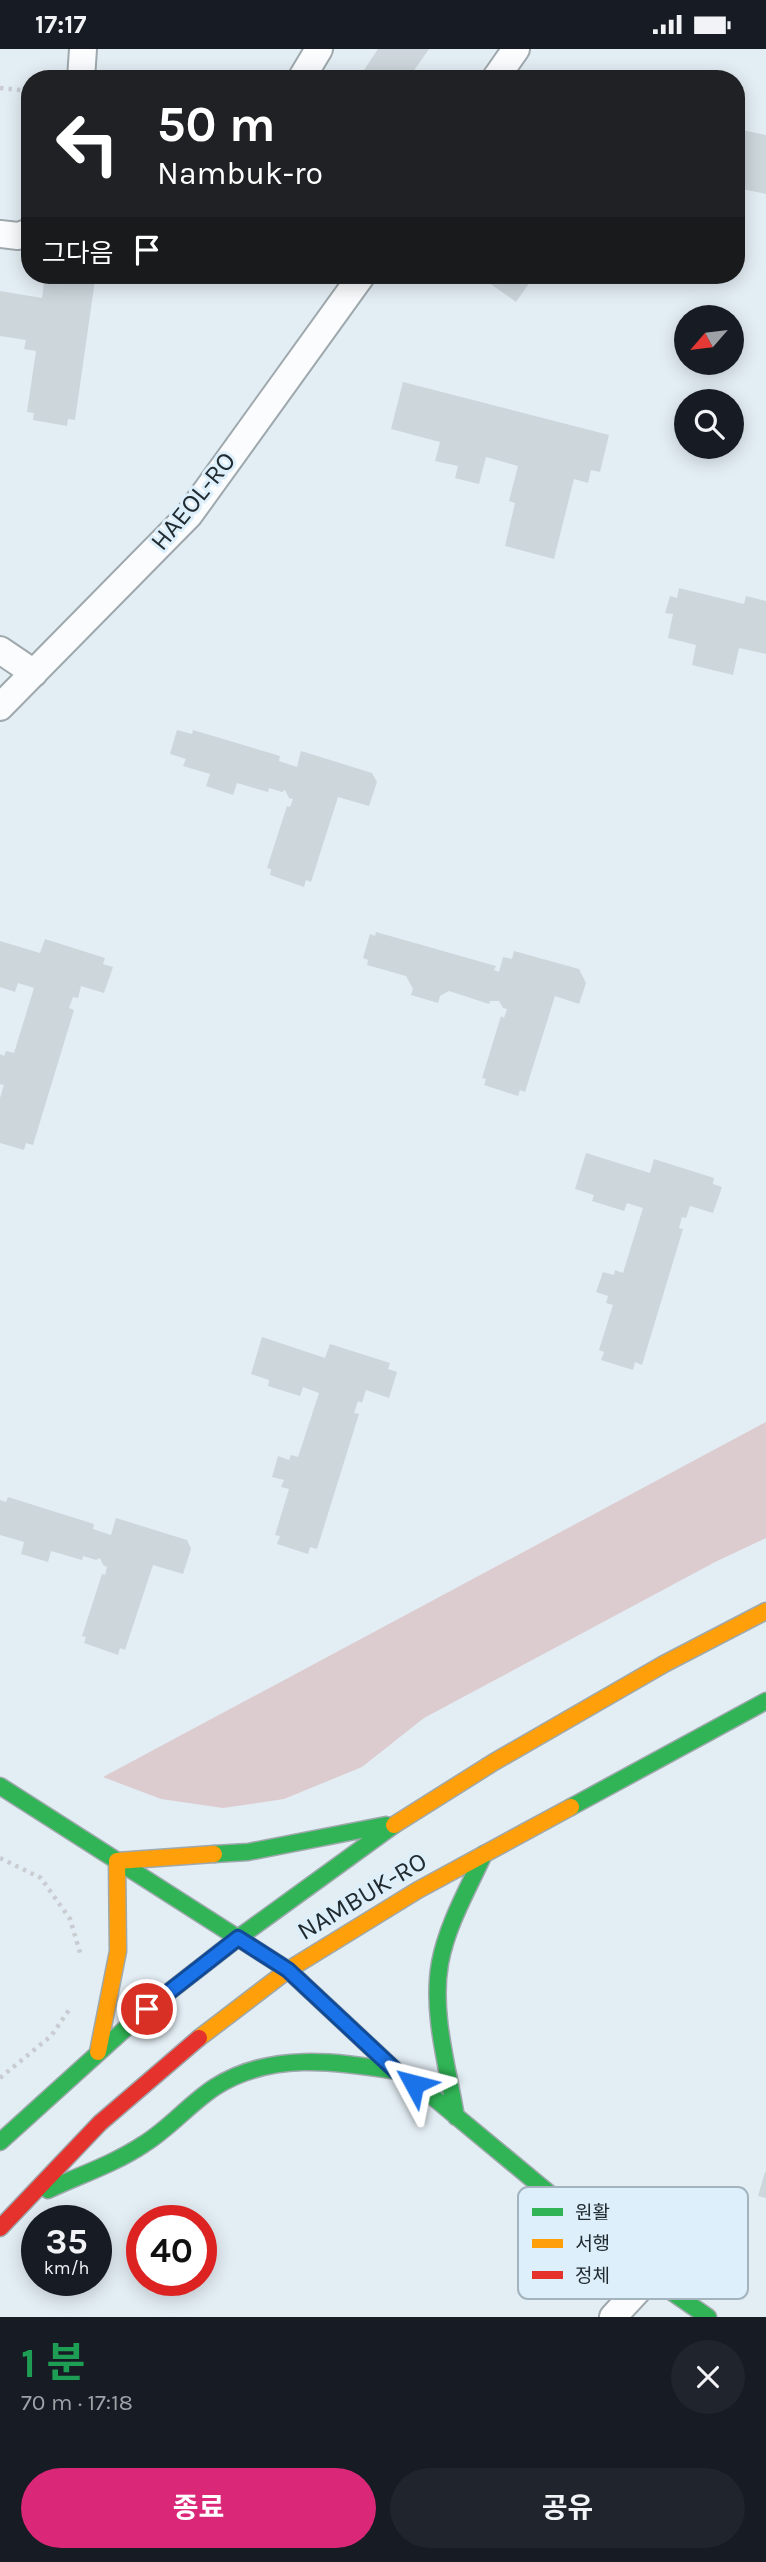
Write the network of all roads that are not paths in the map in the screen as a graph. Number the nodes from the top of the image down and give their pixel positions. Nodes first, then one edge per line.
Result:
1 (83, 49) edge
2 (319, 49) edge
3 (516, 49) edge
4 (82, 70) edge
5 (306, 70) edge
6 (501, 70) edge
7 (0, 234) edge
8 (21, 235) edge
9 (356, 284) edge
10 (0, 650) edge
11 (34, 673) junction
12 (0, 707) edge
13 (766, 1611) edge
14 (766, 1701) edge
15 (0, 1786) edge
16 (397, 1823) junction
17 (484, 1854) junction
18 (117, 1861) junction
19 (238, 1938) junction
20 (288, 1970) junction
21 (98, 2052) junction
22 (396, 2071) junction
23 (456, 2117) junction
24 (0, 2142) edge
25 (541, 2187) edge
26 (28, 2199) junction
27 (0, 2228) edge
28 (630, 2299) edge
29 (682, 2299) edge
30 (613, 2317) edge
31 (708, 2317) edge

1 - 4 street
2 - 5 street
3 - 6 street
7 - 8 street
9 - 11 street, HAEOL-RO
10 - 11 street
11 - 12 street, HAEOL-RO
13 - 16 main road, NAMBUK-RO
14 - 17 main road, NAMBUK-RO
15 - 18 main road
16 - 18 main road
16 - 19 main road, NAMBUK-RO
17 - 20 main road, NAMBUK-RO
17 - 23 main road
18 - 19 main road
18 - 21 main road
19 - 20 main road
19 - 21 main road, NAMBUK-RO
20 - 22 main road
20 - 26 main road, NAMBUK-RO
21 - 24 main road, NAMBUK-RO
22 - 23 main road
22 - 26 main road
23 - 25 main road
26 - 27 main road, NAMBUK-RO
28 - 30 street
29 - 31 main road

